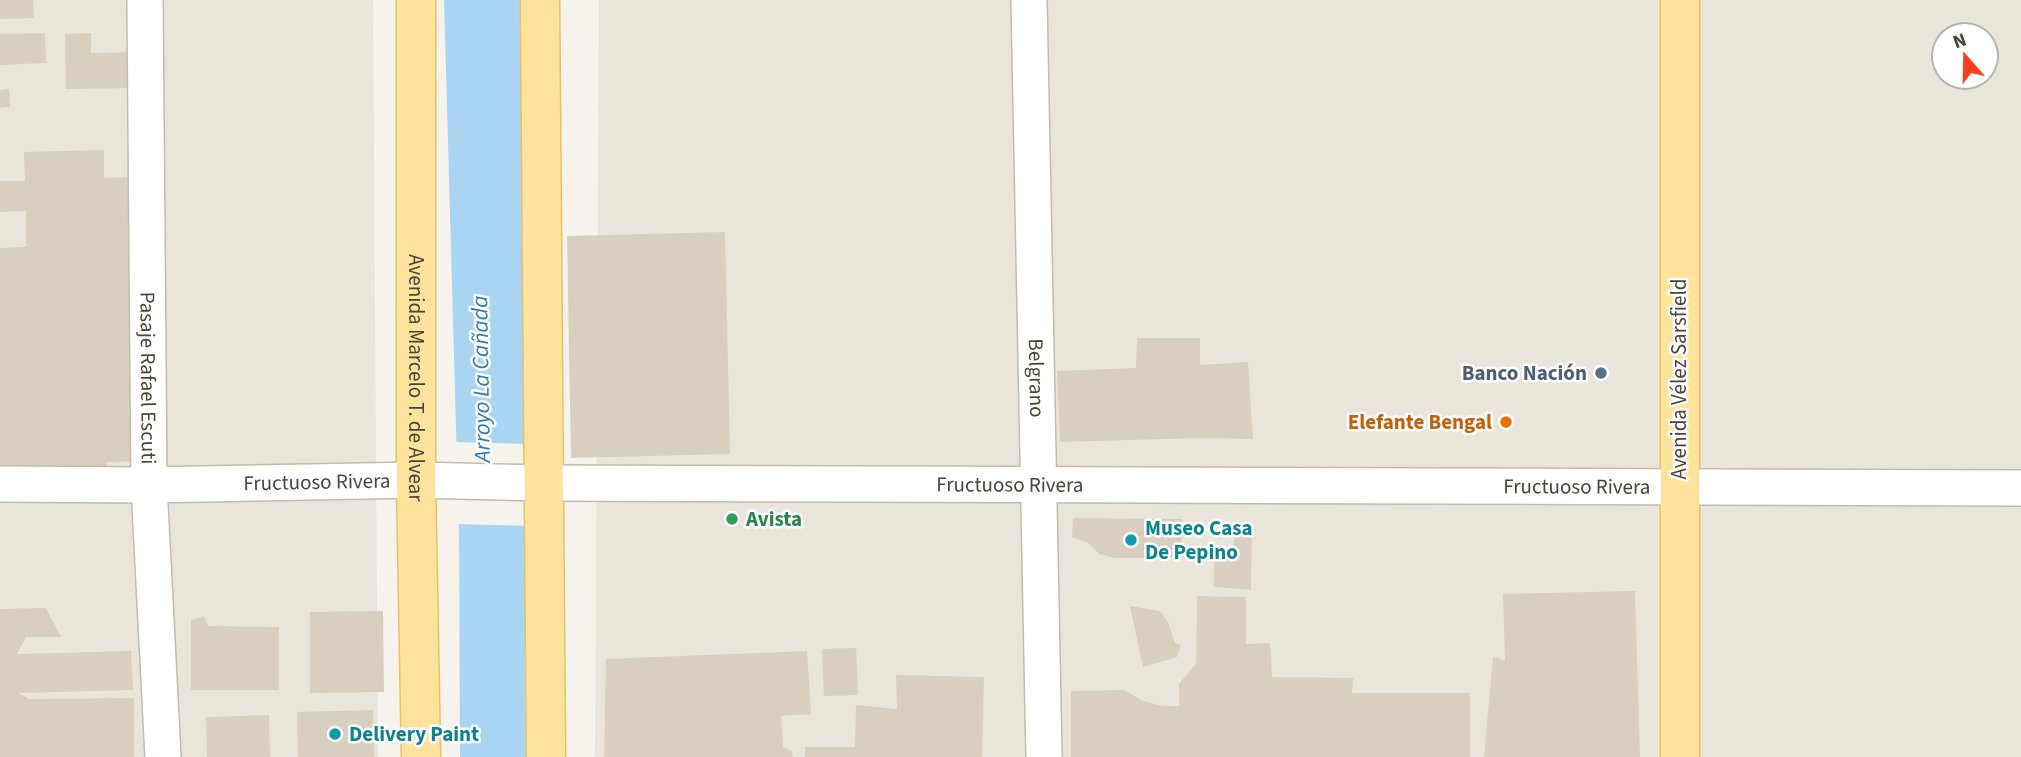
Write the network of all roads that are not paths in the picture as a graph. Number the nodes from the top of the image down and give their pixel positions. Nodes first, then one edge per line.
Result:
1 (145, 0) edge
2 (416, 0) edge
3 (540, 0) edge
4 (1029, 0) edge
5 (1679, 0) edge
6 (427, 480) junction
7 (535, 483) junction
8 (0, 484) edge
9 (149, 485) junction
10 (1039, 485) junction
11 (1678, 487) junction
12 (2021, 488) edge
13 (163, 757) edge
14 (421, 757) edge
15 (546, 757) edge
16 (1044, 757) edge
17 (1680, 757) edge

1 - 9 street, Pasaje Rafael Escuti
2 - 6 main road, Avenida Marcelo T. de Alvear
3 - 7 main road
4 - 10 street, Belgrano
5 - 11 main road, Avenida Vélez Sarsfield
6 - 7 street, Fructuoso Rivera
6 - 9 street, Fructuoso Rivera
6 - 14 main road, Avenida Marcelo T. de Alvear
7 - 10 street, Fructuoso Rivera
7 - 15 main road
8 - 9 street, Fructuoso Rivera
9 - 13 street, Pasaje Rafael Escuti
10 - 11 street, Fructuoso Rivera
10 - 16 street, Belgrano
11 - 12 street, Fructuoso Rivera
11 - 17 main road, Avenida Vélez Sarsfield

